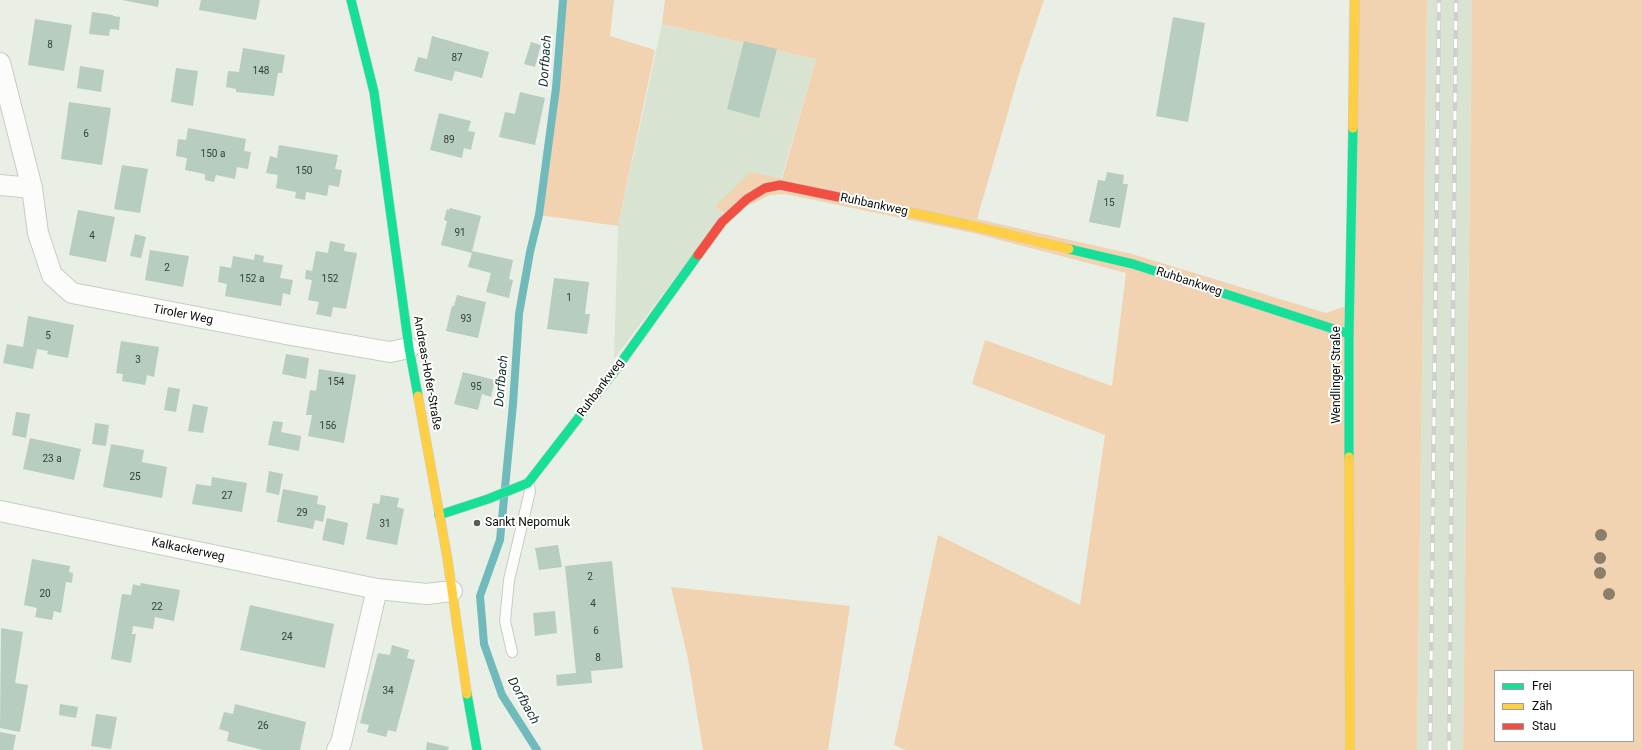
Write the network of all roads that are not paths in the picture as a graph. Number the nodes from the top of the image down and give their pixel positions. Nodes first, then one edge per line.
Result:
1 (351, 0) edge
2 (1355, 0) edge
3 (0, 63) edge
4 (0, 185) edge
5 (32, 188) junction
6 (1349, 334) junction
7 (409, 348) junction
8 (524, 485) junction
9 (0, 511) edge
10 (439, 515) junction
11 (377, 589) junction
12 (452, 591) junction
13 (512, 652) dead end
14 (337, 750) edge
15 (477, 750) edge
16 (1350, 750) edge

1 - 7 street, Andreas-Hofer-Straße
2 - 6 street, Wendlinger Straße
3 - 5 street, Tiroler Weg
4 - 5 street
5 - 7 street, Tiroler Weg
6 - 8 street, Ruhbankweg
6 - 16 street, Wendlinger Straße
7 - 10 street, Andreas-Hofer-Straße
8 - 10 street
8 - 13 lane
9 - 11 street, Kalkackerweg
10 - 12 street, Andreas-Hofer-Straße
11 - 12 street, Kalkackerweg
11 - 14 street
12 - 15 street, Andreas-Hofer-Straße

